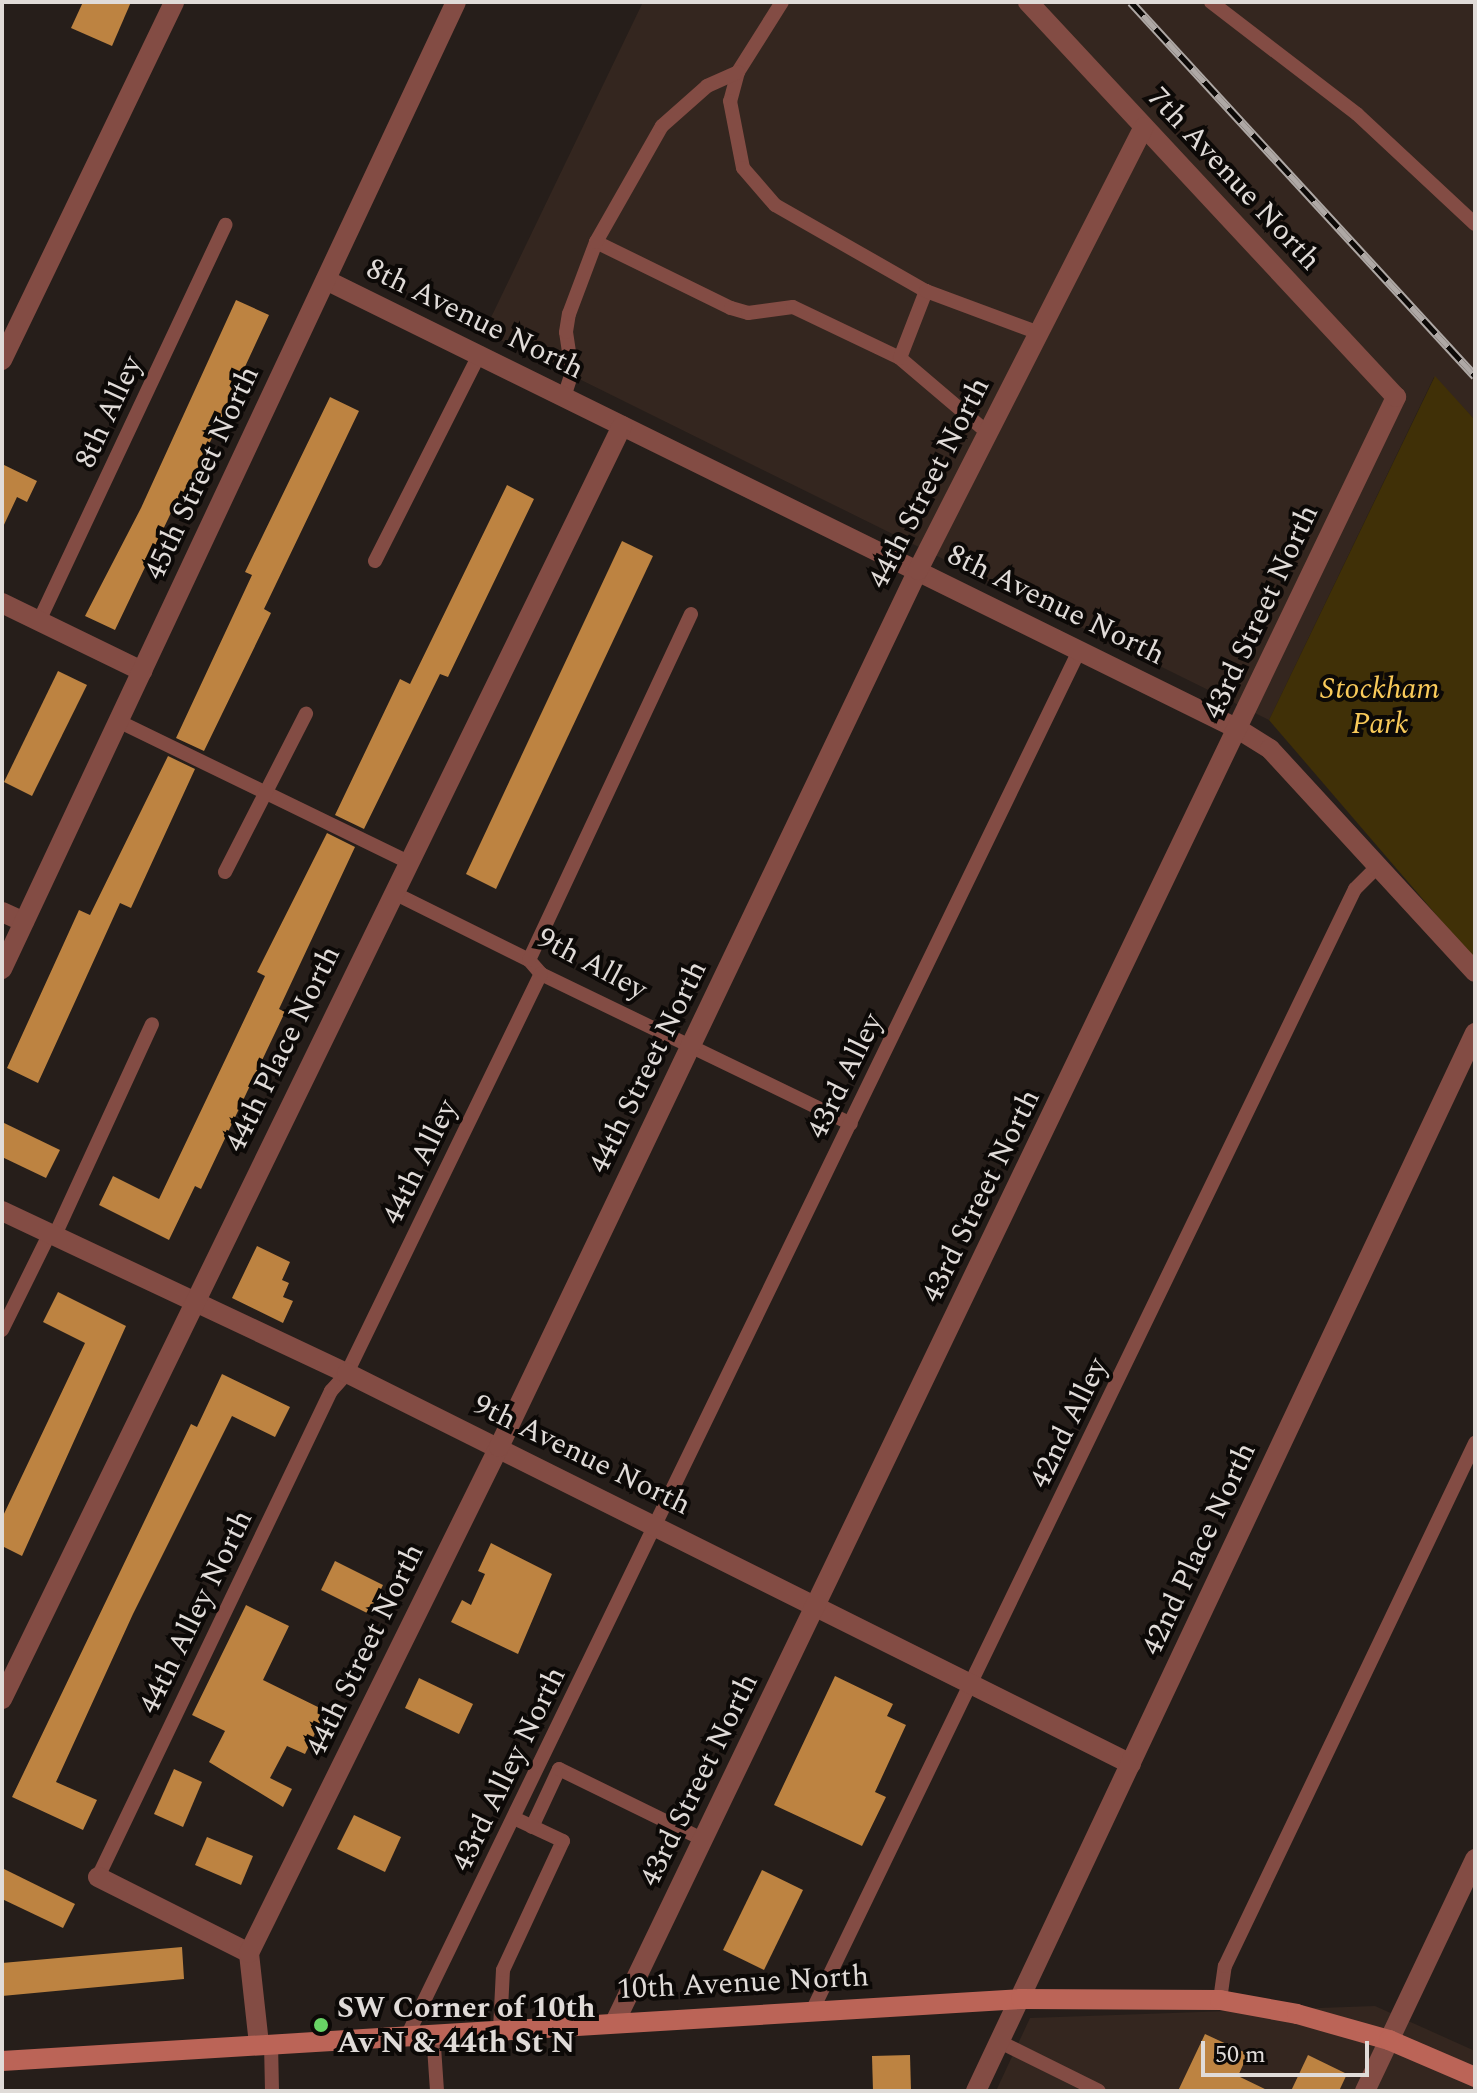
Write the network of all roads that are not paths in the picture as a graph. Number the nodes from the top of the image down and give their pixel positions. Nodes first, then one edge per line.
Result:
1 (174, 2) edge
2 (456, 2) edge
3 (782, 2) edge
4 (1028, 2) edge
5 (1211, 2) edge
6 (738, 72) junction
7 (1144, 127) junction
8 (1475, 224) edge
9 (225, 225) dead end
10 (596, 242) junction
11 (326, 280) junction
12 (926, 291) junction
13 (1039, 333) junction
14 (480, 353) junction
15 (900, 358) junction
16 (2, 360) edge
17 (564, 397) junction
18 (1396, 397) joint
19 (622, 426) junction
20 (988, 433) junction
21 (375, 561) dead end
22 (918, 570) junction
23 (2, 603) edge
24 (691, 614) dead end
25 (39, 621) junction
26 (1080, 649) junction
27 (142, 671) junction
28 (306, 714) dead end
29 (118, 721) junction
30 (1238, 729) junction
31 (266, 792) junction
32 (409, 862) junction
33 (1379, 865) junction
34 (225, 872) dead end
35 (394, 893) junction
36 (2, 912) edge
37 (24, 922) junction
38 (529, 960) junction
39 (2, 969) edge
40 (1475, 972) edge
41 (541, 974) junction
42 (152, 1024) dead end
43 (1475, 1033) edge
44 (693, 1044) junction
45 (851, 1124) junction
46 (2, 1211) edge
47 (52, 1234) junction
48 (193, 1300) junction
49 (2, 1330) edge
50 (347, 1373) junction
51 (1475, 1443) edge
52 (499, 1447) junction
53 (655, 1525) junction
54 (818, 1604) junction
55 (972, 1684) junction
56 (2, 1699) edge
57 (1131, 1764) junction
58 (514, 1818) junction
59 (532, 1827) junction
60 (704, 1840) junction
61 (1475, 1859) edge
62 (98, 1877) joint
63 (249, 1953) junction
64 (1021, 1999) junction
65 (1220, 2000) junction
66 (813, 2009) junction
67 (616, 2020) junction
68 (500, 2029) junction
69 (433, 2032) junction
70 (408, 2034) junction
71 (1389, 2040) junction
72 (1000, 2042) junction
73 (265, 2043) junction
74 (2, 2061) edge
75 (1475, 2077) edge
76 (272, 2091) edge
77 (437, 2091) edge
78 (976, 2091) edge
79 (1099, 2091) edge
80 (1365, 2091) edge

1 - 16 street
2 - 11 street, 45th Street North
3 - 6 lane
4 - 7 street, 7th Avenue North
5 - 8 lane
6 - 10 lane
6 - 12 lane
7 - 13 street, 44th Street North
7 - 18 street, 7th Avenue North
9 - 25 lane, 8th Alley
10 - 15 lane
10 - 17 lane
11 - 14 street, 8th Avenue North
11 - 27 street, 45th Street North
12 - 13 lane
12 - 15 lane
13 - 20 street, 44th Street North
14 - 17 street, 8th Avenue North
14 - 21 lane
15 - 20 lane
17 - 19 street, 8th Avenue North
18 - 30 street, 43rd Street North
19 - 22 street, 8th Avenue North
19 - 32 street, 44th Place North
20 - 22 street, 44th Street North
22 - 26 street, 8th Avenue North
22 - 44 street, 44th Street North
23 - 25 street
24 - 38 lane
25 - 27 street
26 - 30 street, 8th Avenue North
26 - 45 lane, 43rd Alley
27 - 29 street, 45th Street North
28 - 31 lane
29 - 31 lane
29 - 37 street, 45th Street North
30 - 33 street, 8th Avenue North
30 - 54 street, 43rd Street North
31 - 32 lane
31 - 34 lane
32 - 35 street, 44th Place North
33 - 40 street, 8th Avenue North
33 - 55 lane, 42nd Alley
35 - 38 lane, 9th Alley
35 - 48 street, 44th Place North
36 - 37 street
37 - 39 street, 45th Street North
38 - 41 lane, 9th Alley
41 - 44 lane, 9th Alley
41 - 50 lane, 44th Alley
42 - 47 lane
43 - 57 street, 42nd Place North
44 - 45 lane, 9th Alley
44 - 52 street, 44th Street North
45 - 53 lane, 43rd Alley
46 - 47 street, 9th Avenue North
47 - 48 street, 9th Avenue North
47 - 49 lane
48 - 50 street, 9th Avenue North
48 - 56 street, 44th Place North
50 - 52 street, 9th Avenue North
50 - 62 lane, 44th Alley North
51 - 65 lane
52 - 53 street, 9th Avenue North
52 - 63 street, 44th Street North
53 - 54 street, 9th Avenue North
53 - 58 lane, 43rd Alley North
54 - 55 street, 9th Avenue North
54 - 60 street, 43rd Street North
55 - 57 street, 9th Avenue North
55 - 66 lane, 42nd Alley
57 - 64 street, 42nd Place North
58 - 59 lane
58 - 70 lane, 43rd Alley North
59 - 60 lane
59 - 68 lane
60 - 67 street, 43rd Street North
61 - 71 street
62 - 63 street
63 - 73 street
64 - 65 street, 10th Avenue North
64 - 66 street, 10th Avenue North
64 - 72 street, 42nd Place North
65 - 71 street, 10th Avenue North
66 - 67 street, 10th Avenue North
67 - 68 street, 10th Avenue North
68 - 69 street, 10th Avenue North
69 - 70 street, 10th Avenue North
69 - 77 lane
70 - 73 street, 10th Avenue North
71 - 75 street, 10th Avenue North
71 - 80 street
72 - 78 street, 42nd Place North
72 - 79 lane
73 - 74 street, 10th Avenue North
73 - 76 lane

